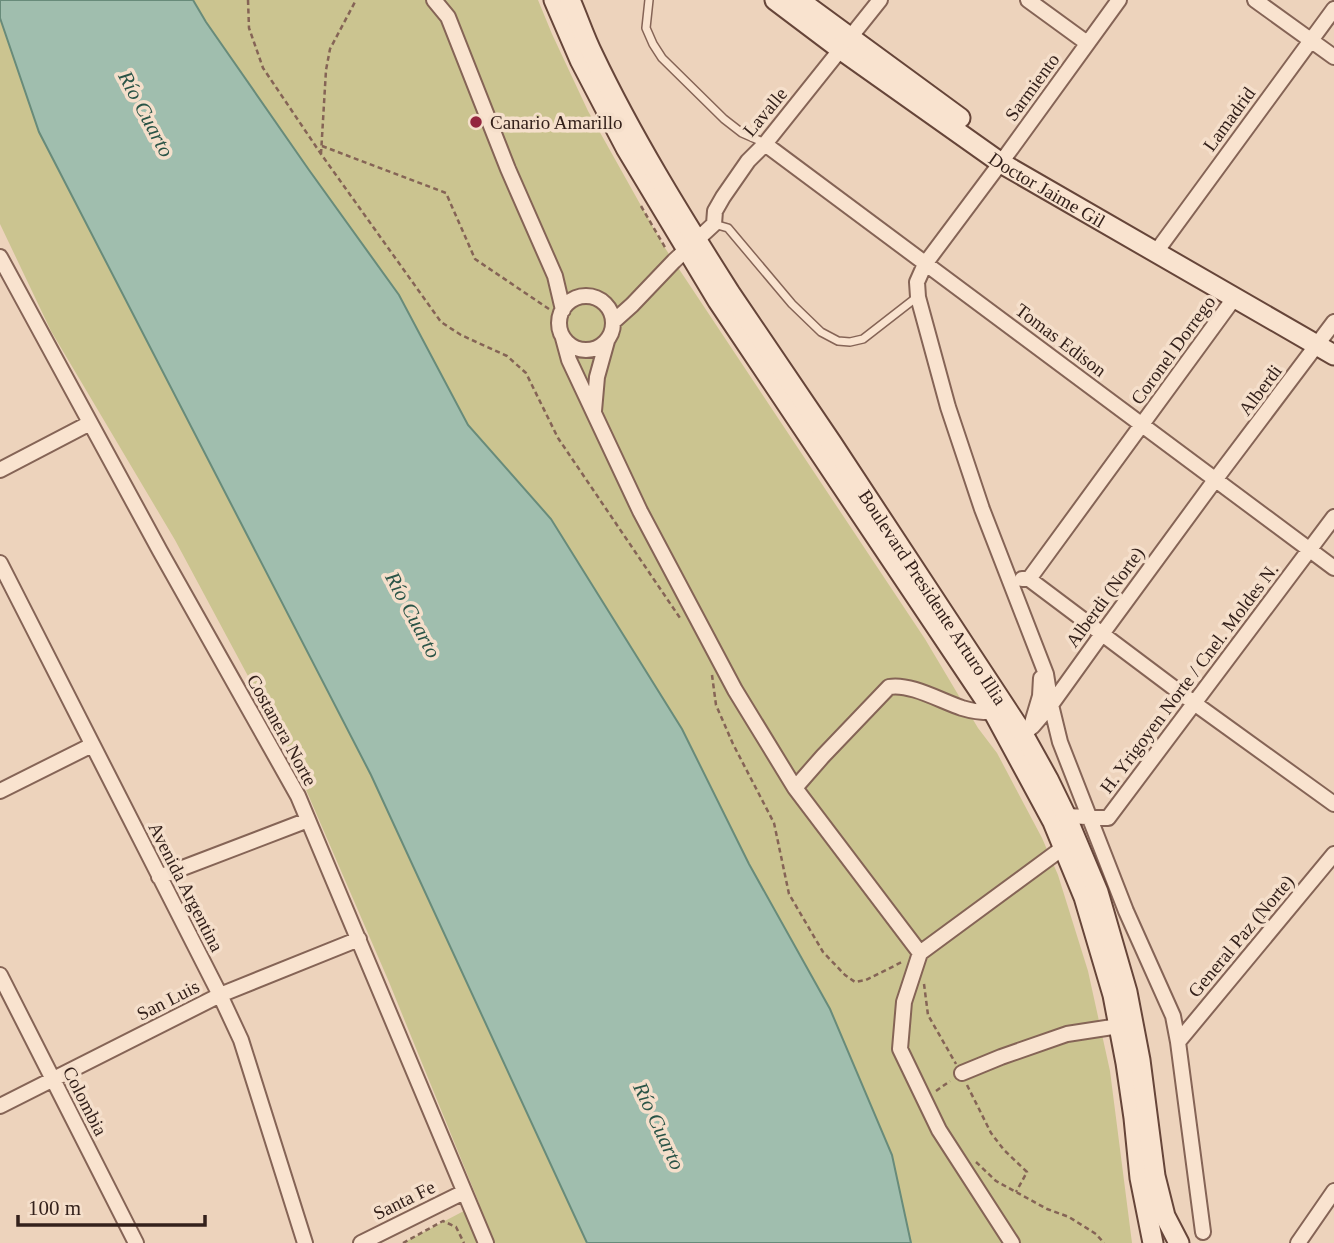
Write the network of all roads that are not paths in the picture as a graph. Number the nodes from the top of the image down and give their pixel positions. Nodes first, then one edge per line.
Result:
1 (434, 0) edge
2 (449, 0) edge
3 (554, 0) edge
4 (570, 0) edge
5 (649, 0) edge
6 (775, 0) edge
7 (799, 0) edge
8 (880, 0) edge
9 (1028, 0) edge
10 (1119, 0) edge
11 (1255, 0) edge
12 (1334, 9) edge
13 (448, 17) junction
14 (1311, 40) junction
15 (846, 43) junction
16 (1087, 43) junction
17 (1334, 57) edge
18 (765, 144) junction
19 (1005, 158) junction
20 (714, 224) junction
21 (1159, 247) junction
22 (685, 250) junction
23 (0, 257) edge
24 (925, 264) junction
25 (918, 297) junction
26 (1235, 297) junction
27 (599, 300) junction
28 (632, 305) junction
29 (565, 309) junction
30 (613, 322) junction
31 (563, 338) junction
32 (1329, 340) edge
33 (607, 341) junction
34 (594, 412) junction
35 (90, 423) junction
36 (1143, 425) junction
37 (0, 470) edge
38 (1215, 480) junction
39 (1334, 517) edge
40 (1309, 549) junction
41 (0, 563) edge
42 (1334, 568) edge
43 (1029, 579) junction
44 (1010, 580) junction
45 (1102, 634) junction
46 (1042, 662) junction
47 (1194, 703) junction
48 (1051, 705) junction
49 (1001, 712) junction
50 (1027, 731) junction
51 (92, 745) junction
52 (795, 788) junction
53 (0, 791) edge
54 (1334, 804) edge
55 (1090, 817) junction
56 (1060, 819) junction
57 (308, 820) junction
58 (1064, 847) junction
59 (1334, 854) edge
60 (159, 877) junction
61 (359, 939) junction
62 (920, 953) junction
63 (0, 975) edge
64 (220, 995) junction
65 (1119, 1026) junction
66 (1178, 1042) junction
67 (962, 1073) road end
68 (53, 1080) junction
69 (0, 1106) edge
70 (1334, 1191) edge
71 (464, 1192) junction
72 (1203, 1232) dead end
73 (136, 1243) edge
74 (305, 1243) edge
75 (362, 1243) edge
76 (486, 1243) edge
77 (1012, 1243) edge
78 (1153, 1243) edge
79 (1178, 1243) edge
80 (1298, 1243) edge

1 - 13 street
2 - 13 street
3 - 22 main road, Boulevard Presidente Arturo Illia
4 - 22 main road, Boulevard Presidente Arturo Illia
5 - 18 lane
6 - 15 main road, Doctor Jaime Gil
7 - 15 main road, Doctor Jaime Gil
8 - 15 street, Lavalle
9 - 16 street
10 - 16 street, Sarmiento
11 - 14 street
12 - 14 street, Lamadrid
13 - 29 street
14 - 17 street
14 - 21 street, Lamadrid
15 - 18 street, Lavalle
15 - 19 main road, Doctor Jaime Gil
16 - 19 street, Sarmiento
18 - 20 street, Lavalle
18 - 24 street, Tomas Edison
19 - 21 main road, Doctor Jaime Gil
19 - 24 street, Sarmiento
20 - 22 street, Lavalle
20 - 25 lane
21 - 26 main road, Doctor Jaime Gil
21 - 32 main road, Doctor Jaime Gil
22 - 28 street, Lavalle
22 - 49 main road, Boulevard Presidente Arturo Illia
23 - 35 street, Costanera Norte
24 - 25 street
24 - 36 street, Tomas Edison
25 - 44 street
26 - 32 main road, Doctor Jaime Gil
26 - 36 street, Coronel Dorrego
27 - 28 street
27 - 29 street
27 - 30 street
28 - 30 street, Lavalle
29 - 31 street
30 - 33 street
31 - 33 street
31 - 34 street
32 - 38 street, Alberdi
33 - 34 street
34 - 52 street
35 - 37 street
35 - 57 street, Costanera Norte
36 - 38 street, Tomas Edison
36 - 43 street, Coronel Dorrego
38 - 40 street, Tomas Edison
38 - 45 street, Alberdi (Norte)
39 - 40 street, H. Yrigoyen Norte / Cnel. Moldes N.
40 - 42 street, Tomas Edison
40 - 47 street, H. Yrigoyen Norte / Cnel. Moldes N.
41 - 51 street, Avenida Argentina
43 - 44 street
43 - 45 street
44 - 46 street
45 - 47 street
45 - 48 street, Alberdi (Norte)
46 - 48 street
46 - 50 street
47 - 54 street
47 - 55 street, H. Yrigoyen Norte / Cnel. Moldes N.
48 - 50 street, Alberdi (Norte)
48 - 55 street
49 - 50 main road, Boulevard Presidente Arturo Illia
49 - 52 street
49 - 56 main road, Boulevard Presidente Arturo Illia
50 - 56 main road, Boulevard Presidente Arturo Illia
51 - 53 street
51 - 60 street, Avenida Argentina
52 - 62 street
55 - 56 street, H. Yrigoyen Norte / Cnel. Moldes N.
55 - 66 street
56 - 58 main road, Boulevard Presidente Arturo Illia
56 - 79 main road, Boulevard Presidente Arturo Illia
57 - 60 street
57 - 61 street, Costanera Norte
58 - 62 street
58 - 65 main road, Boulevard Presidente Arturo Illia
59 - 66 street, General Paz (Norte)
60 - 64 street, Avenida Argentina
61 - 64 street, San Luis
61 - 71 street, Costanera Norte
62 - 77 street
63 - 68 street, Colombia
64 - 68 street, San Luis
64 - 74 street, Avenida Argentina
65 - 67 street
65 - 78 main road, Boulevard Presidente Arturo Illia
66 - 72 street
68 - 69 street, San Luis
68 - 73 street, Colombia
70 - 80 street
71 - 75 street, Santa Fe
71 - 76 street, Costanera Norte

